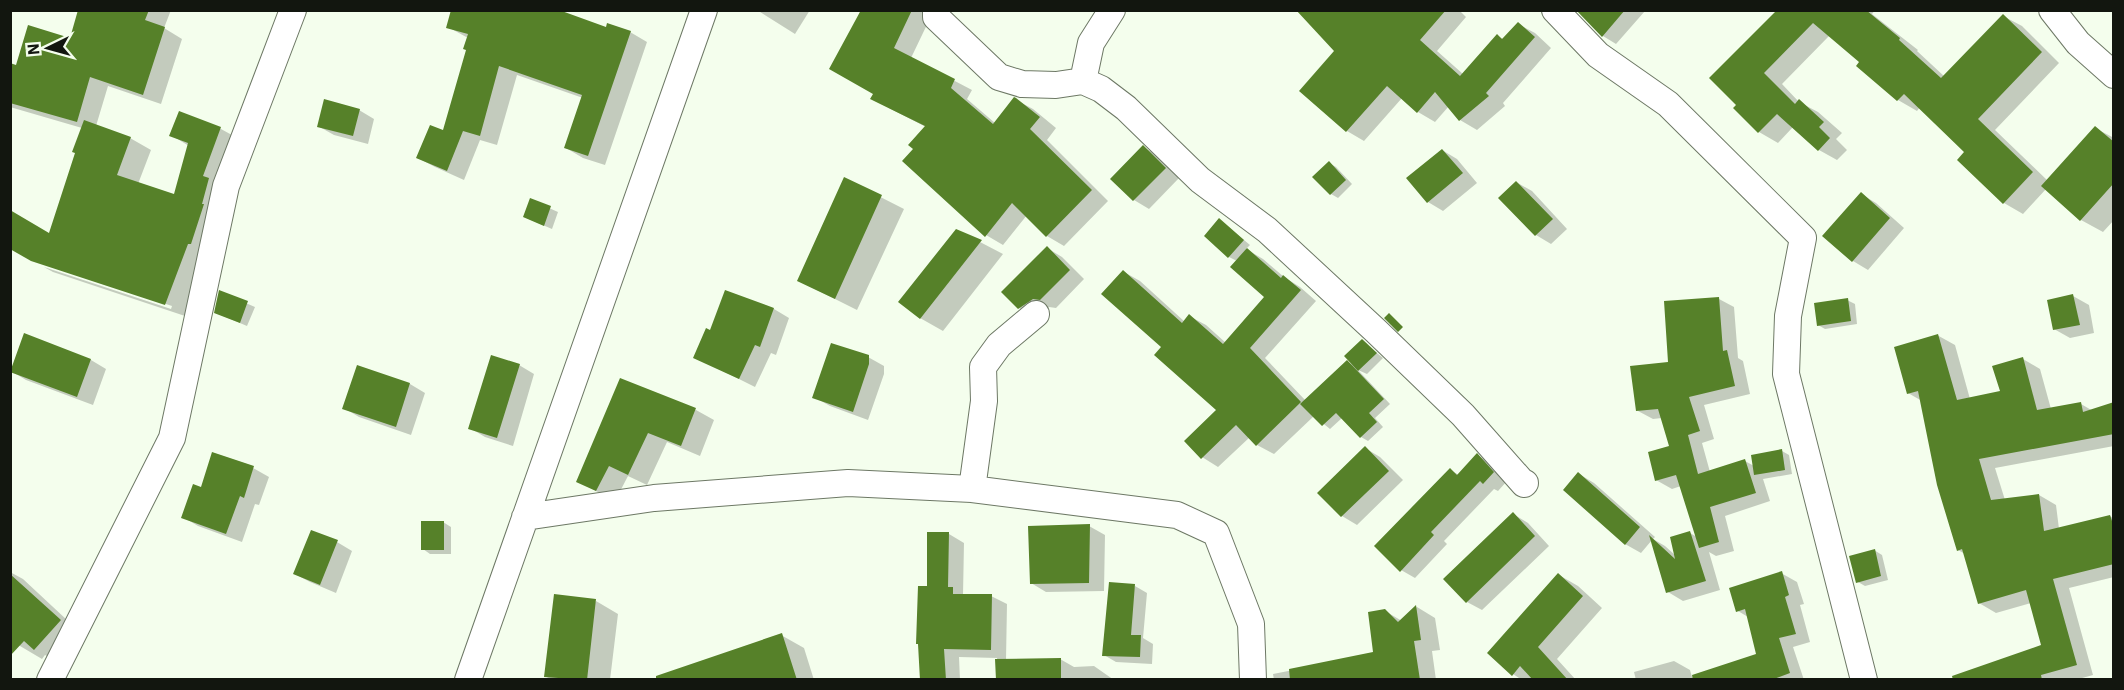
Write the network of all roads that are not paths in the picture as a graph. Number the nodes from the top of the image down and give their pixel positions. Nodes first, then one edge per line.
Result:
1 (293, 10) edge
2 (704, 10) edge
3 (936, 10) edge
4 (1112, 10) edge
5 (1555, 10) edge
6 (2052, 10) edge
7 (2114, 75) edge
8 (1083, 81) junction
9 (1036, 314) dead end
10 (1525, 483) dead end
11 (972, 489) junction
12 (525, 517) junction
13 (50, 680) edge
14 (468, 680) edge
15 (1253, 680) edge
16 (1864, 680) edge

1 - 13 street
2 - 12 street
3 - 8 street
4 - 8 street
5 - 16 street
6 - 7 street
8 - 10 street
9 - 11 street
11 - 12 street
11 - 15 street
12 - 14 street

